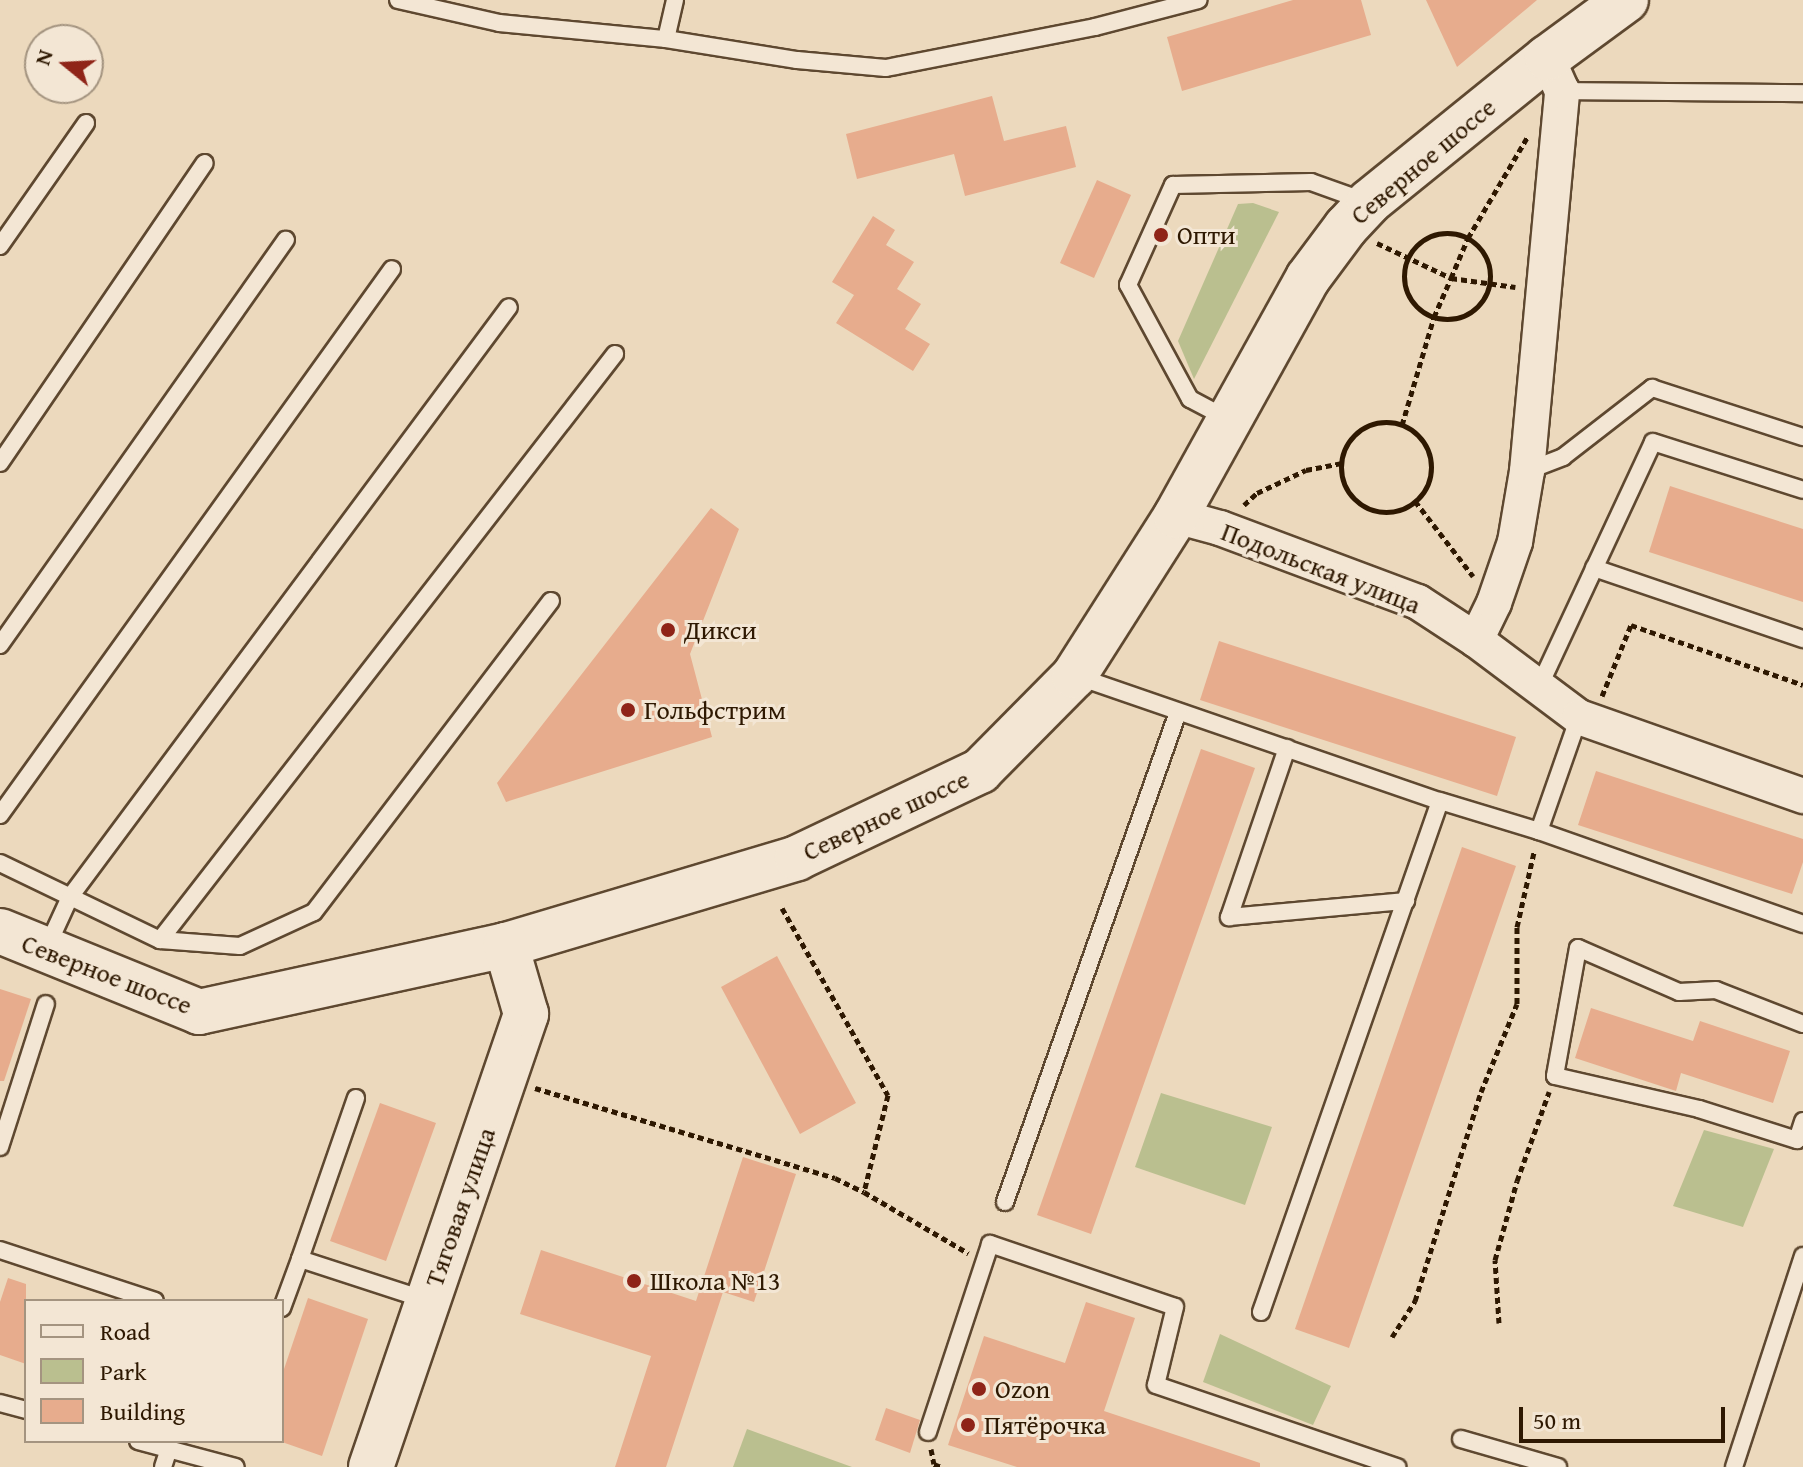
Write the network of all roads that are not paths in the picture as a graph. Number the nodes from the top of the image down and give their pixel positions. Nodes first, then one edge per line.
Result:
1 (398, 0) edge
2 (675, 0) edge
3 (1199, 0) edge
4 (1626, 0) edge
5 (666, 39) junction
6 (1554, 74) junction
7 (1803, 93) edge
8 (86, 123) dead end
9 (205, 163) dead end
10 (1358, 215) junction
11 (286, 240) dead end
12 (0, 246) edge
13 (392, 269) dead end
14 (509, 307) dead end
15 (615, 354) dead end
16 (1231, 420) junction
17 (1803, 437) edge
18 (0, 463) edge
19 (1527, 471) junction
20 (1803, 490) edge
21 (1176, 516) junction
22 (1594, 568) junction
23 (551, 601) dead end
24 (1803, 639) edge
25 (1476, 640) junction
26 (0, 645) edge
27 (1074, 676) junction
28 (1538, 689) junction
29 (1178, 712) junction
30 (1585, 720) junction
31 (1287, 748) junction
32 (1803, 796) edge
33 (1440, 801) junction
34 (0, 815) edge
35 (1539, 831) junction
36 (0, 863) edge
37 (70, 897) junction
38 (1406, 901) junction
39 (1803, 924) edge
40 (0, 931) edge
41 (160, 940) junction
42 (506, 945) junction
43 (46, 950) junction
44 (46, 1004) dead end
45 (1803, 1024) edge
46 (356, 1098) dead end
47 (1803, 1121) edge
48 (0, 1147) edge
49 (1005, 1202) dead end
50 (0, 1250) edge
51 (1803, 1256) edge
52 (300, 1259) junction
53 (114, 1294) edge
54 (143, 1299) edge
55 (428, 1301) junction
56 (284, 1303) edge
57 (1261, 1312) dead end
58 (0, 1403) edge
59 (24, 1409) edge
60 (928, 1432) dead end
61 (1461, 1439) dead end
62 (146, 1443) edge
63 (169, 1449) junction
64 (163, 1467) edge
65 (236, 1467) edge
66 (371, 1467) edge
67 (1397, 1467) edge
68 (1558, 1467) edge
69 (1734, 1467) edge

1 - 5 lane
2 - 5 lane
3 - 5 lane
4 - 6 main road, Северное шоссе
6 - 7 lane
6 - 10 main road, Северное шоссе
6 - 19 street
8 - 12 lane
9 - 18 lane
10 - 16 main road, Северное шоссе
10 - 16 lane
11 - 26 lane
13 - 34 lane
14 - 37 lane
15 - 41 lane
16 - 21 main road, Северное шоссе
17 - 19 lane
19 - 25 street
20 - 22 lane
21 - 25 street, Подольская улица
21 - 27 main road, Северное шоссе
22 - 24 lane
22 - 28 lane
23 - 41 lane
25 - 28 street, Подольская улица
27 - 29 lane
27 - 42 main road, Северное шоссе
28 - 30 street, Подольская улица
29 - 31 lane
29 - 49 lane
30 - 32 street, Подольская улица
30 - 35 lane
31 - 33 lane
31 - 38 lane
33 - 35 lane
33 - 38 lane
35 - 39 lane
36 - 37 lane
37 - 41 lane
37 - 43 lane
38 - 57 lane
40 - 43 main road, Северное шоссе
42 - 43 main road, Северное шоссе
42 - 55 main road, Тяговая улица
44 - 48 lane
45 - 47 lane
46 - 52 lane
50 - 53 lane
51 - 69 lane
52 - 55 lane
52 - 56 lane
53 - 54 lane
55 - 66 main road, Тяговая улица
58 - 59 lane
60 - 67 lane
61 - 68 lane
62 - 63 lane
63 - 64 lane
63 - 65 lane

